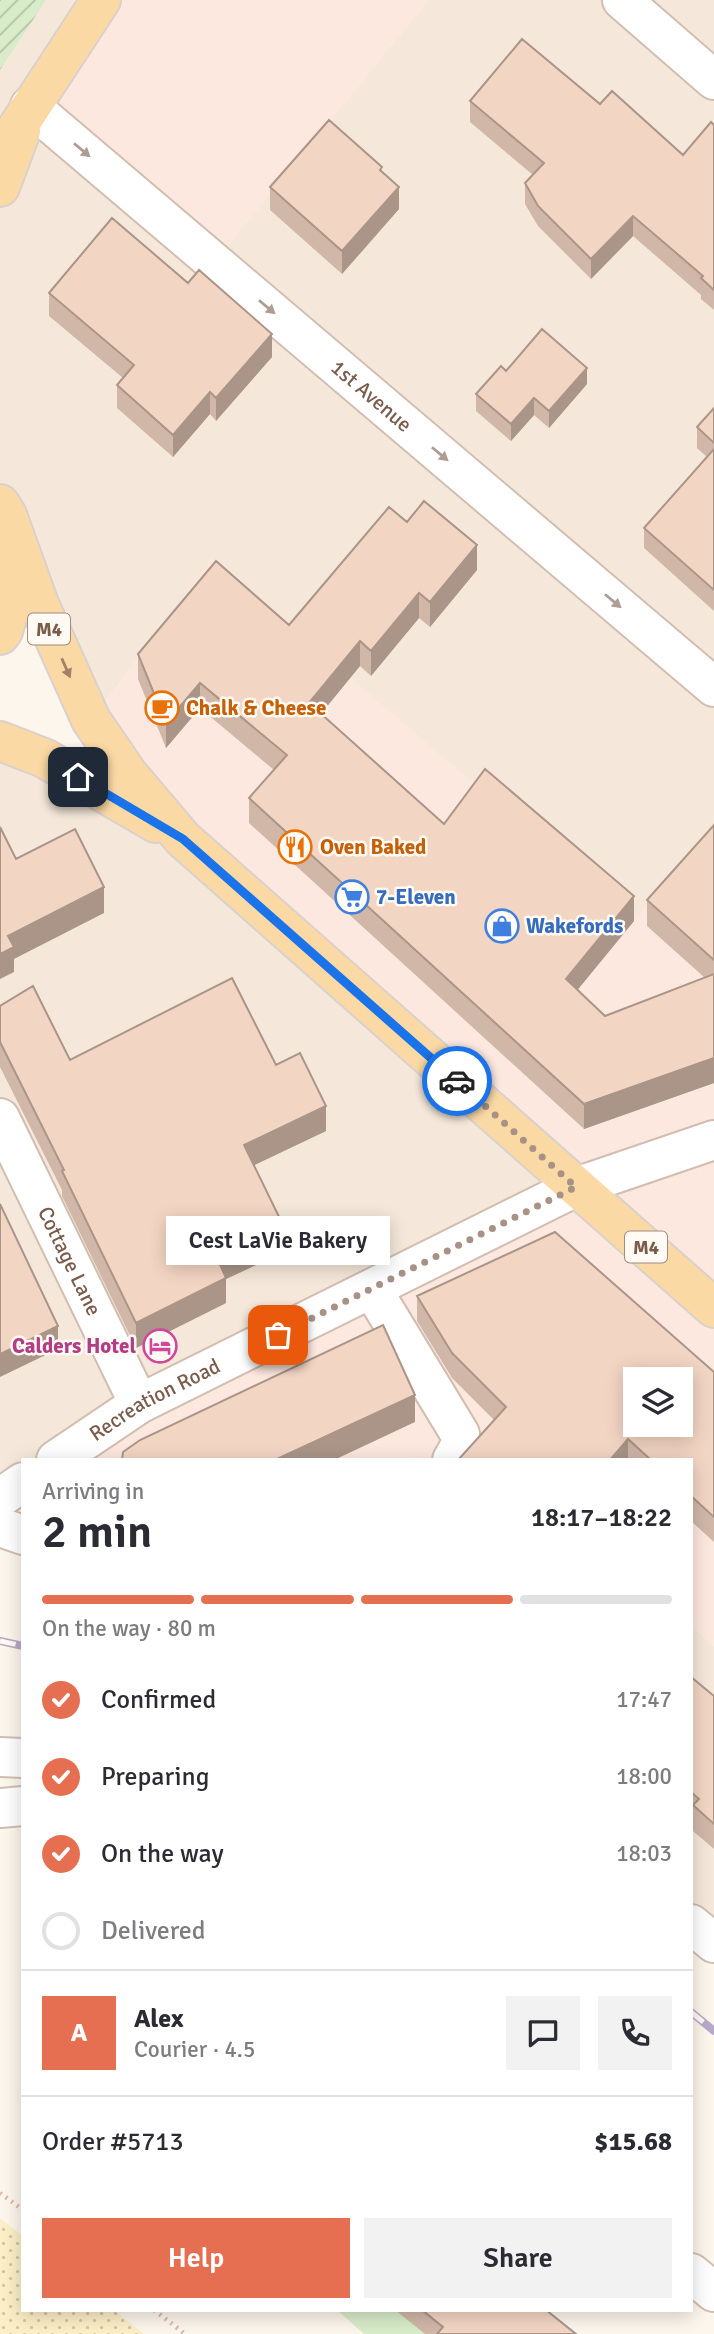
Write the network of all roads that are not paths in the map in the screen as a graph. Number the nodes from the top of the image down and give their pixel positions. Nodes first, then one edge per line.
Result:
1 (101, 0) edge
2 (622, 0) edge
3 (714, 80) edge
4 (30, 106) junction
5 (0, 154) edge
6 (0, 187) edge
7 (6, 520) edge
8 (0, 635) edge
9 (714, 687) edge
10 (0, 741) edge
11 (183, 839) junction
12 (0, 1118) edge
13 (714, 1140) edge
14 (576, 1187) junction
15 (372, 1289) junction
16 (714, 1308) edge
17 (139, 1404) junction
18 (59, 1458) edge
19 (453, 1458) edge
20 (21, 1483) edge
21 (0, 1497) edge
22 (0, 1527) edge
23 (21, 1534) edge
24 (0, 1757) edge
25 (21, 1758) edge
26 (21, 1806) edge
27 (0, 1808) edge
28 (693, 1926) edge
29 (714, 1943) edge
30 (693, 2275) edge
31 (714, 2292) edge

1 - 4 main road
2 - 3 street
4 - 5 main road
4 - 6 main road
4 -> 9 street, 1st Avenue
7 - 8 main road, M4
7 -> 11 main road, M4
10 - 11 main road, M4
11 - 14 main road, M4
12 - 17 street, Cottage Lane
13 - 14 street, Recreation Road
14 - 15 street, Recreation Road
14 - 16 main road, M4
15 - 17 street, Recreation Road
15 - 19 street
17 - 18 street, Recreation Road
20 - 21 street
22 - 23 street
24 - 25 street
26 - 27 street
28 - 29 street
30 - 31 street

